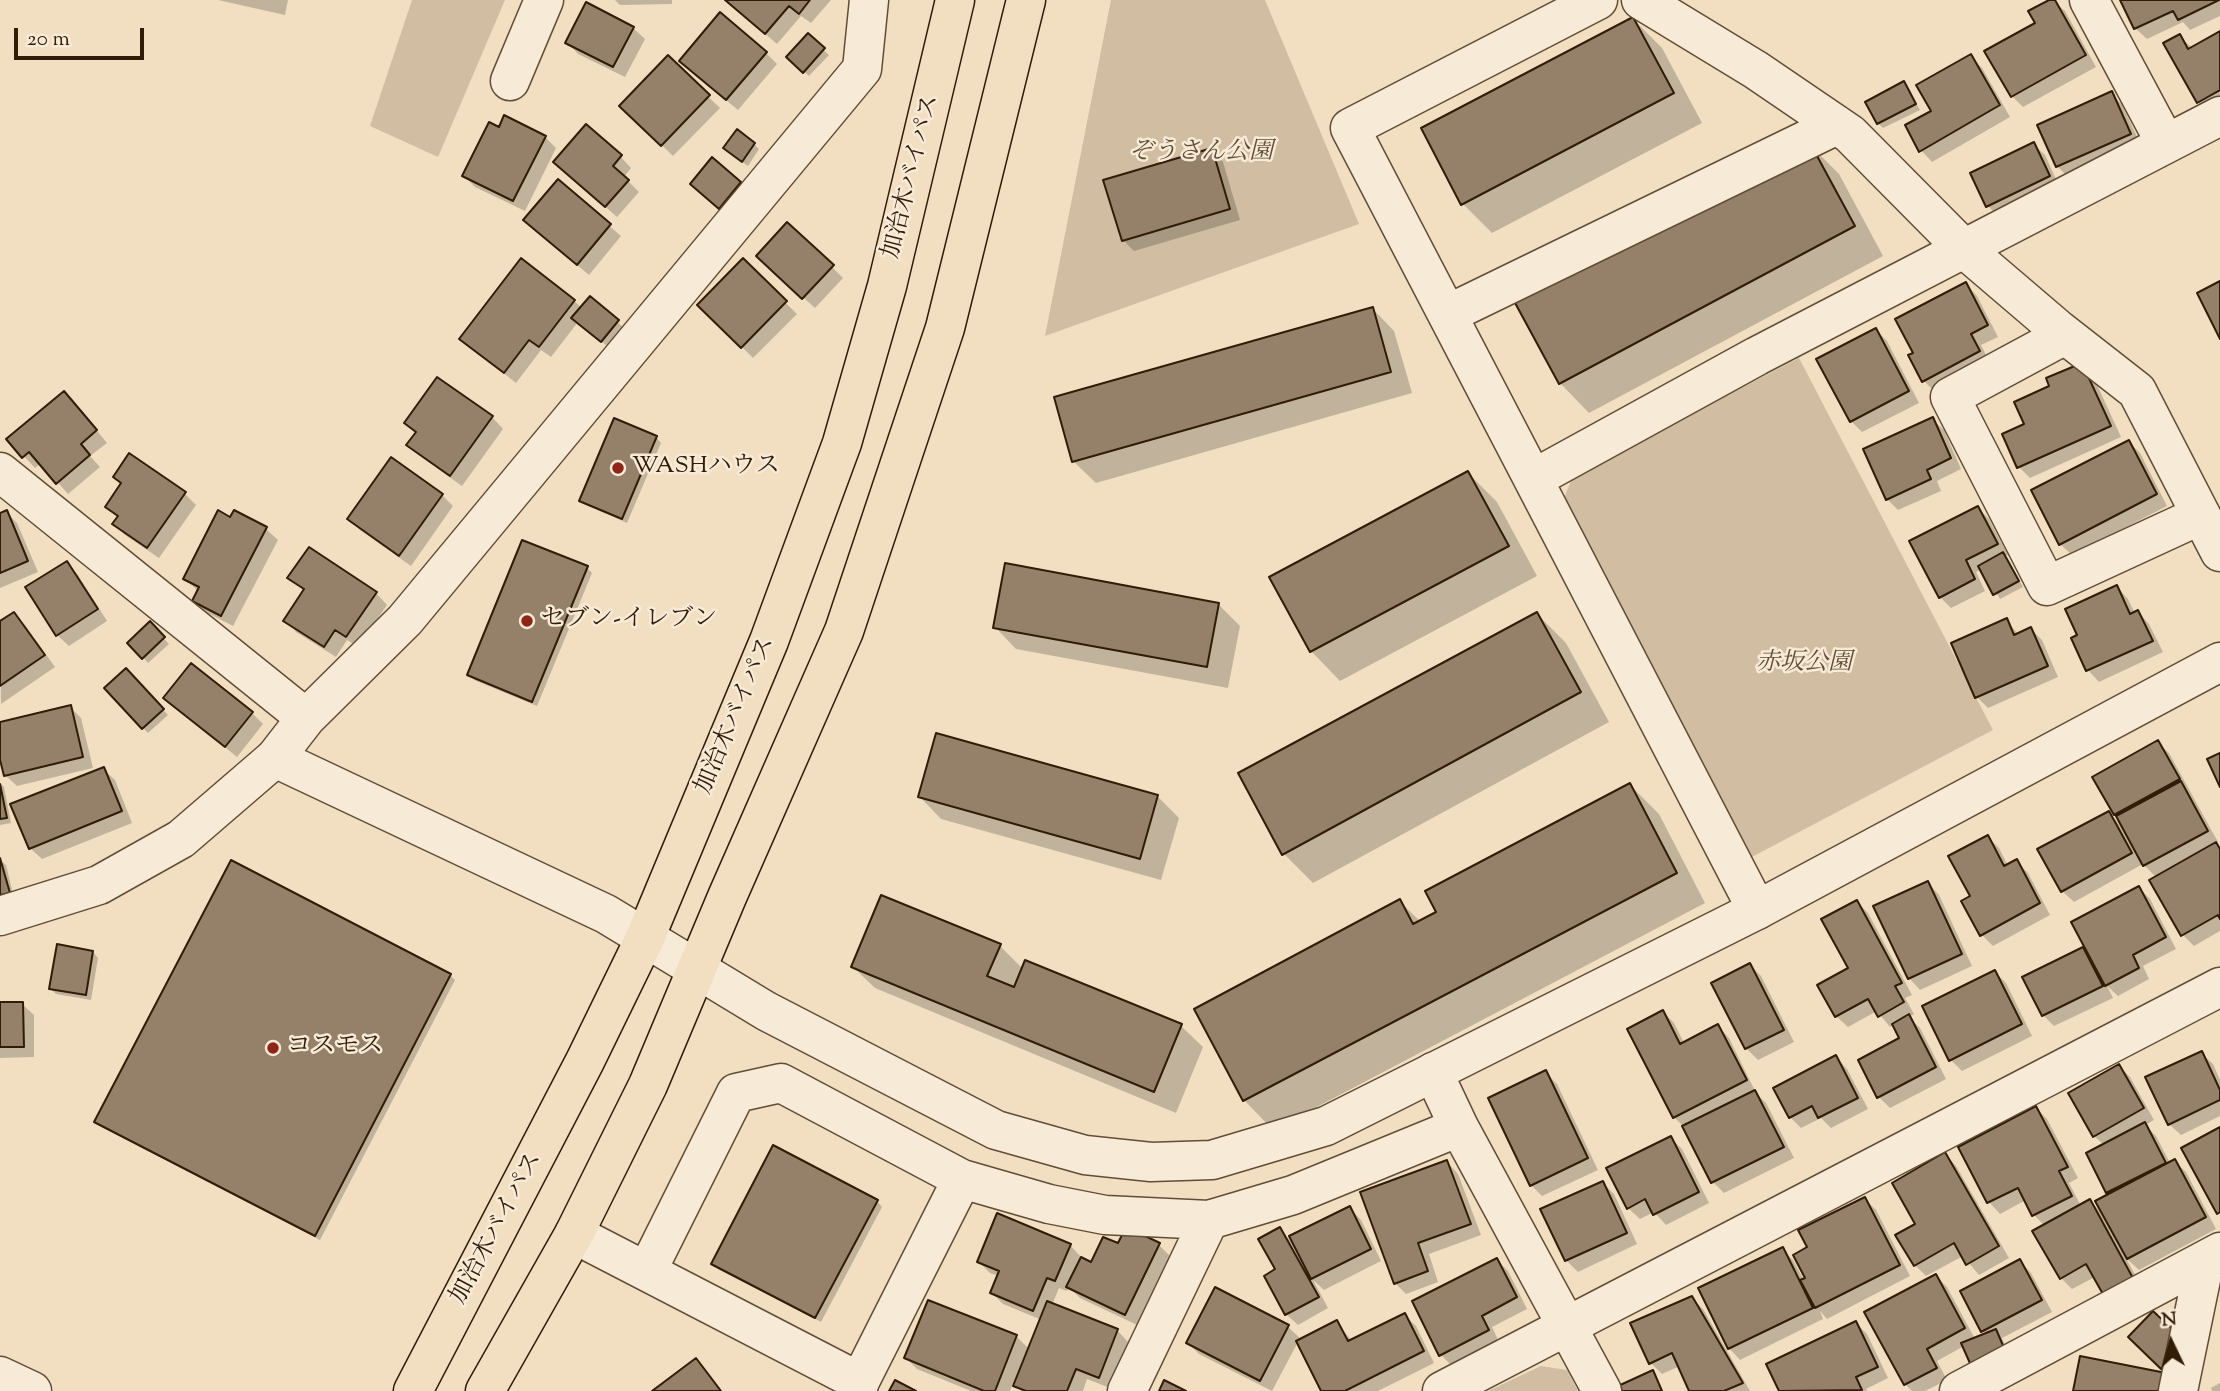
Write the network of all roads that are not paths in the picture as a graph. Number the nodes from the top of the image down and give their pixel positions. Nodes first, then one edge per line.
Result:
1 (544, 0) edge
2 (869, 0) edge
3 (956, 0) edge
4 (1026, 0) edge
5 (1598, 0) edge
6 (1641, 0) edge
7 (2089, 0) edge
8 (510, 81) dead end
9 (2220, 116) edge
10 (1837, 125) junction
11 (2166, 144) junction
12 (1963, 248) junction
13 (1448, 314) junction
14 (2065, 335) junction
15 (0, 472) edge
16 (1534, 479) junction
17 (2201, 515) junction
18 (2220, 552) edge
19 (2220, 662) edge
20 (306, 718) junction
21 (275, 758) junction
22 (1758, 910) junction
23 (0, 916) edge
24 (645, 938) junction
25 (696, 969) junction
26 (2220, 987) edge
27 (1433, 1072) junction
28 (1459, 1127) junction
29 (962, 1179) junction
30 (1209, 1220) junction
31 (574, 1234) junction
32 (2212, 1256) edge
33 (647, 1271) junction
34 (1568, 1326) junction
35 (0, 1377) edge
36 (858, 1386) edge
37 (32, 1391) edge
38 (413, 1391) edge
39 (485, 1391) edge
40 (1127, 1391) edge
41 (1442, 1391) edge
42 (1602, 1391) edge
43 (1959, 1391) edge
44 (2178, 1391) edge

1 - 8 street
2 - 20 street
3 - 24 highway, 加治木バイパス
4 - 25 highway
5 - 13 street
6 - 10 street
7 - 11 street
9 - 11 street
10 - 12 street
10 - 13 street
11 - 12 street
12 - 14 street
12 - 16 street
13 - 16 street
14 - 17 street
14 - 17 street
15 - 20 street
16 - 22 street
17 - 18 street
19 - 22 street
20 - 21 street
21 - 23 street
21 - 24 street
22 - 27 street
24 - 25 street
24 - 38 highway, 加治木バイパス
25 - 27 street
25 - 31 highway
26 - 34 street
27 - 28 street
28 - 30 street
28 - 34 street
29 - 30 street
29 - 33 street
29 - 36 street
30 - 40 street
31 - 33 street
31 - 39 highway
32 - 43 street
32 - 44 street
33 - 36 street
34 - 41 street
34 - 42 street
35 - 37 street

